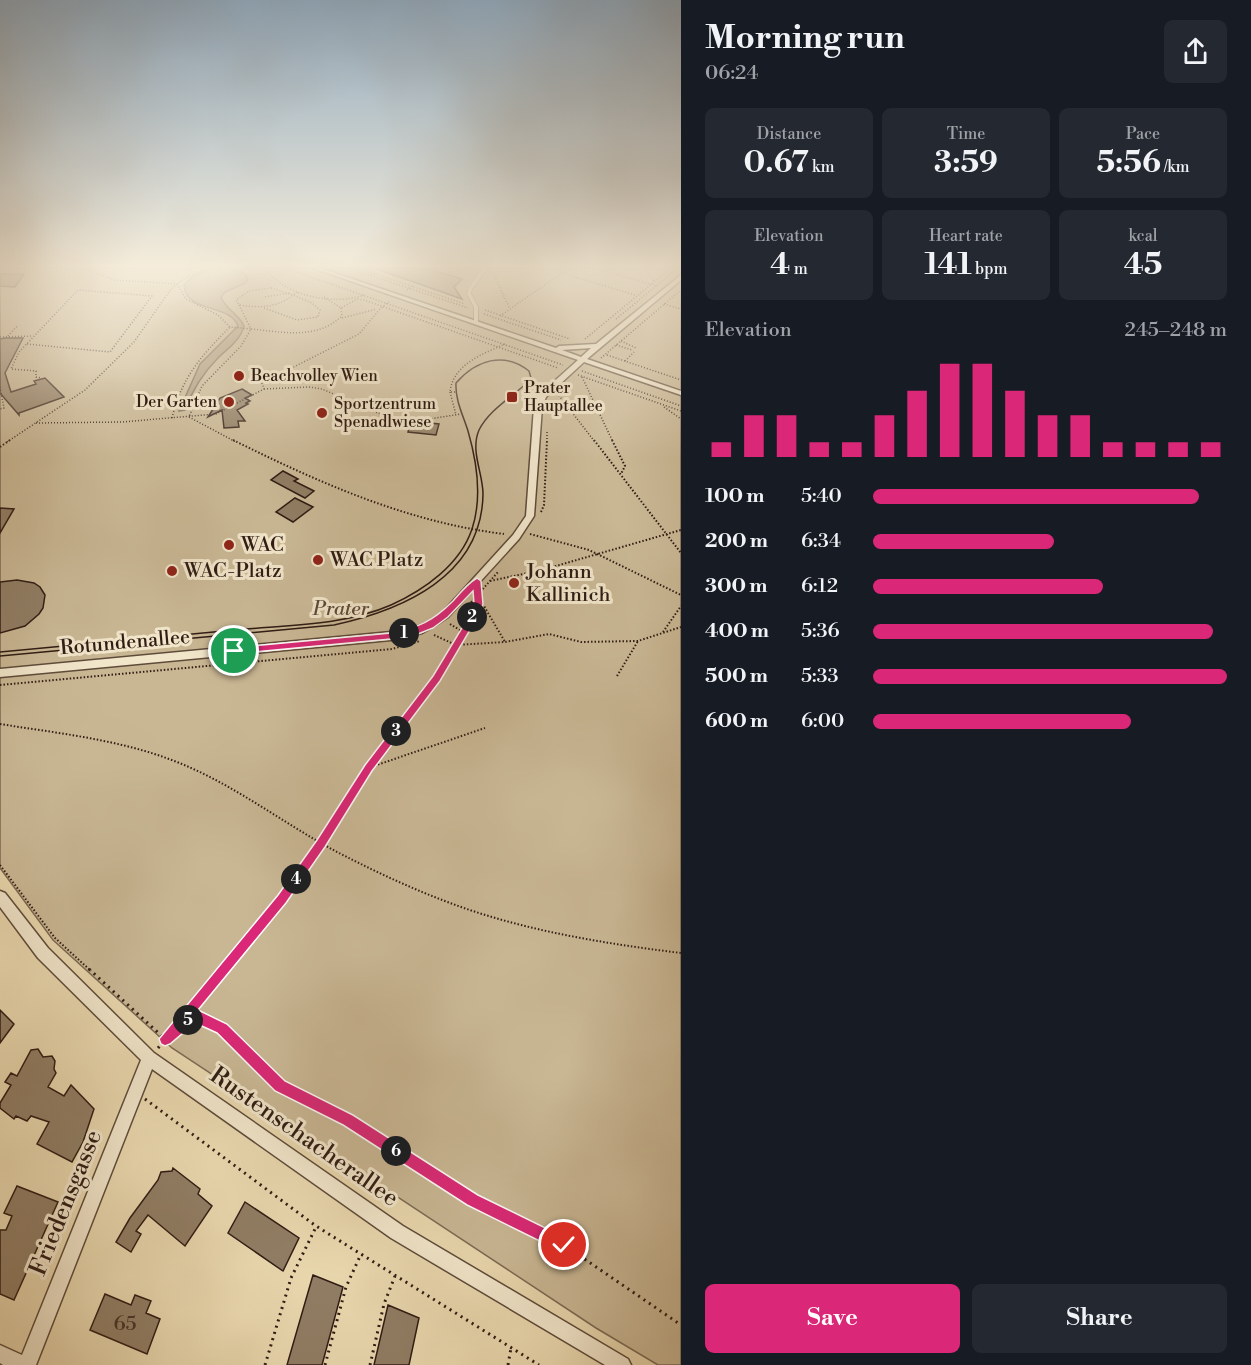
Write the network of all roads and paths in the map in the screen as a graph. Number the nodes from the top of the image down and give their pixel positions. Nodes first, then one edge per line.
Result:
1 (12, 332) edge
2 (39, 332) edge
3 (125, 332) edge
4 (141, 332) edge
5 (225, 332) edge
6 (249, 332) edge
7 (361, 332) edge
8 (454, 332) edge
9 (470, 332) edge
10 (504, 332) edge
11 (537, 332) edge
12 (593, 332) edge
13 (600, 332) edge
14 (615, 332) edge
15 (632, 332) edge
16 (8, 336) junction
17 (35, 336) junction
18 (0, 337) edge
19 (621, 341) junction
20 (27, 344) junction
21 (505, 344) junction
22 (559, 344) dead end
23 (567, 344) dead end
24 (574, 344) dead end
25 (616, 345) junction
26 (598, 346) junction
27 (499, 347) junction
28 (547, 347) junction
29 (632, 351) junction
30 (605, 354) junction
31 (601, 358) dead end
32 (583, 359) junction
33 (625, 361) junction
34 (561, 369) dead end
35 (575, 372) junction
36 (582, 377) junction
37 (41, 378) dead end
38 (681, 380) edge
39 (571, 381) dead end
40 (0, 387) edge
41 (564, 387) dead end
42 (264, 389) junction
43 (450, 392) junction
44 (454, 392) dead end
45 (557, 393) junction
46 (681, 393) edge
47 (553, 399) dead end
48 (659, 404) junction
49 (681, 406) edge
50 (0, 409) edge
51 (679, 411) edge
52 (456, 414) junction
53 (461, 414) dead end
54 (674, 414) junction
55 (189, 417) junction
56 (172, 418) junction
57 (681, 419) edge
58 (36, 423) junction
59 (548, 427) dead end
60 (0, 447) edge
61 (621, 475) junction
62 (540, 515) dead end
63 (681, 530) edge
64 (665, 533) junction
65 (531, 534) junction
66 (520, 540) junction
67 (597, 553) junction
68 (681, 553) edge
69 (504, 565) dead end
70 (477, 581) junction
71 (491, 581) junction
72 (681, 595) edge
73 (476, 598) junction
74 (478, 604) junction
75 (681, 606) edge
76 (463, 611) dead end
77 (456, 617) dead end
78 (450, 624) junction
79 (681, 627) edge
80 (463, 632) junction
81 (663, 632) junction
82 (434, 635) junction
83 (638, 641) junction
84 (506, 642) junction
85 (456, 645) junction
86 (0, 673) edge
87 (617, 676) dead end
88 (0, 685) edge
89 (0, 724) edge
90 (484, 728) dead end
91 (368, 768) junction
92 (321, 843) junction
93 (0, 865) edge
94 (0, 897) edge
95 (681, 953) edge
96 (165, 1039) junction
97 (149, 1058) junction
98 (135, 1093) junction
99 (316, 1226) junction
100 (362, 1254) junction
101 (395, 1276) junction
102 (681, 1325) edge
103 (511, 1348) junction
104 (0, 1354) edge
105 (25, 1365) edge
106 (265, 1365) edge
107 (325, 1365) edge
108 (370, 1365) edge
109 (508, 1365) edge
110 (539, 1365) edge
111 (622, 1365) edge

1 - 16 path
2 - 17 path
3 - 20 path
4 - 58 path
5 - 56 path
6 - 55 path
7 - 42 path
8 - 27 path
9 - 21 path
10 - 28 street
11 - 24 path
12 - 13 path
14 - 26 street, Rotundenallee
15 - 19 path
16 - 17 path
16 - 18 path
17 - 20 path
19 - 25 path
19 - 29 path
20 - 37 path
21 - 27 path
21 - 35 path
22 - 23 path
25 - 29 path
25 - 30 path
26 - 28 street
26 - 32 street, Rotundenallee
27 - 34 path
27 - 43 path
28 - 32 street
29 - 33 path
30 - 31 path
30 - 33 path
32 - 35 street, Rotundenallee
32 - 46 street
33 - 38 path
35 - 36 path
35 - 39 path
35 - 49 path
35 - 66 street, Rotundenallee
36 - 48 path
36 - 61 path
40 - 50 path
41 - 45 path
42 - 52 path
42 - 55 path
43 - 44 path
43 - 52 path
45 - 47 path
45 - 61 path
48 - 51 path
48 - 54 path
49 - 51 path
51 - 54 path
52 - 53 path
54 - 57 path
55 - 56 path
55 - 66 path
56 - 58 path
58 - 60 path
59 - 62 path
61 - 64 path
63 - 64 path
64 - 67 path
64 - 68 path
65 - 66 path
65 - 66 path
65 - 67 path
66 - 70 street, Rotundenallee
67 - 71 path
67 - 72 path
69 - 71 path
70 - 71 path
70 - 73 path
70 - 86 street, Rotundenallee
71 - 73 path
73 - 74 path
73 - 76 path
74 - 80 path
74 - 84 path
75 - 81 path
77 - 78 path
78 - 80 path
78 - 82 path
79 - 81 path
80 - 85 path
81 - 83 path
82 - 85 path
82 - 88 path
83 - 84 path
83 - 87 path
84 - 85 path
85 - 91 path
89 - 92 path
90 - 91 path
91 - 92 path
92 - 95 path
92 - 96 path
93 - 96 path
94 - 97 street, Rustenschacherallee
96 - 102 path
97 - 98 street, Friedensgasse
97 - 111 street, Rustenschacherallee
98 - 99 path
98 - 105 street, Friedensgasse
99 - 100 path
99 - 106 path
100 - 101 path
100 - 107 path
101 - 103 path
101 - 108 path
103 - 109 path
103 - 110 path
104 - 105 street

